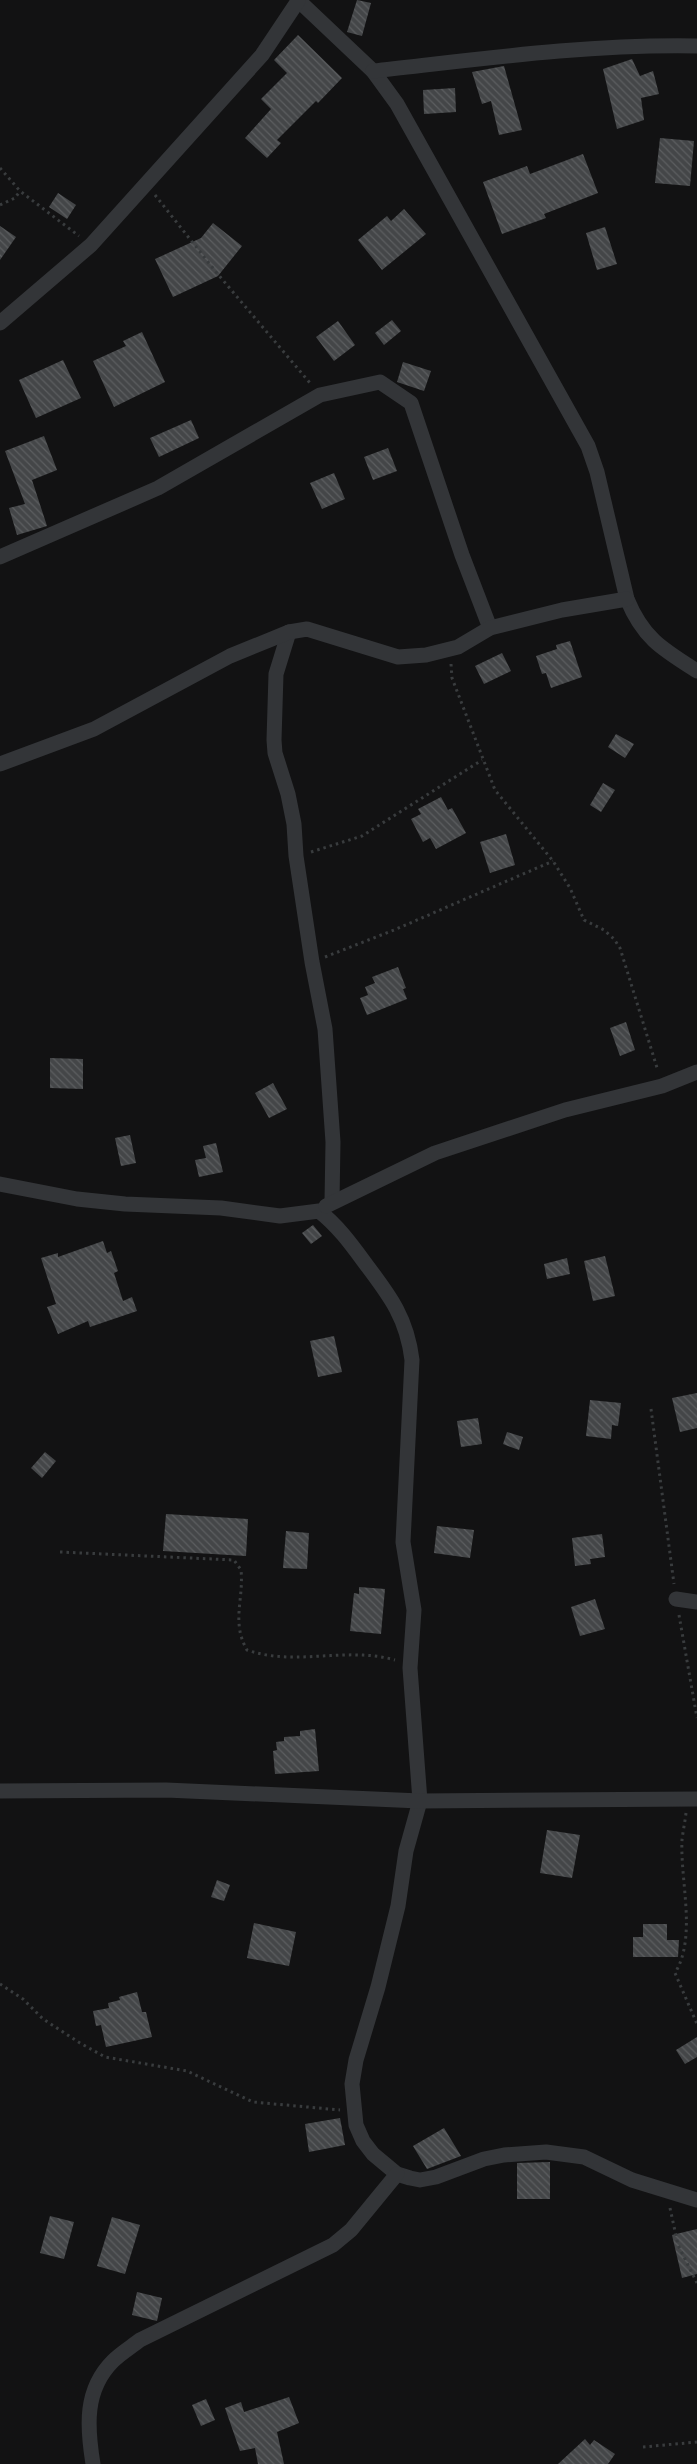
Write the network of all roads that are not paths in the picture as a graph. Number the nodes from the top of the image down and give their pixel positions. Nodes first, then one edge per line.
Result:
1 (298, 0) edge
2 (697, 46) edge
3 (373, 71) junction
4 (0, 323) edge
5 (0, 557) edge
6 (627, 599) junction
7 (490, 628) junction
8 (289, 632) junction
9 (697, 671) edge
10 (0, 764) edge
11 (697, 1072) edge
12 (0, 1184) edge
13 (332, 1201) junction
14 (319, 1211) junction
15 (676, 1599) road end
16 (697, 1602) edge
17 (0, 1791) edge
18 (693, 1800) edge
19 (420, 1801) junction
20 (398, 2174) junction
21 (697, 2200) edge
22 (93, 2464) edge

1 - 3 street
1 - 4 street
2 - 3 street
3 - 6 street
5 - 7 street
6 - 7 street
6 - 9 street
7 - 8 street
8 - 10 street
8 - 13 street
11 - 13 street
12 - 14 street
13 - 14 street
14 - 19 street
15 - 16 street
17 - 19 street
18 - 19 street
19 - 20 street
20 - 21 street
20 - 22 street

